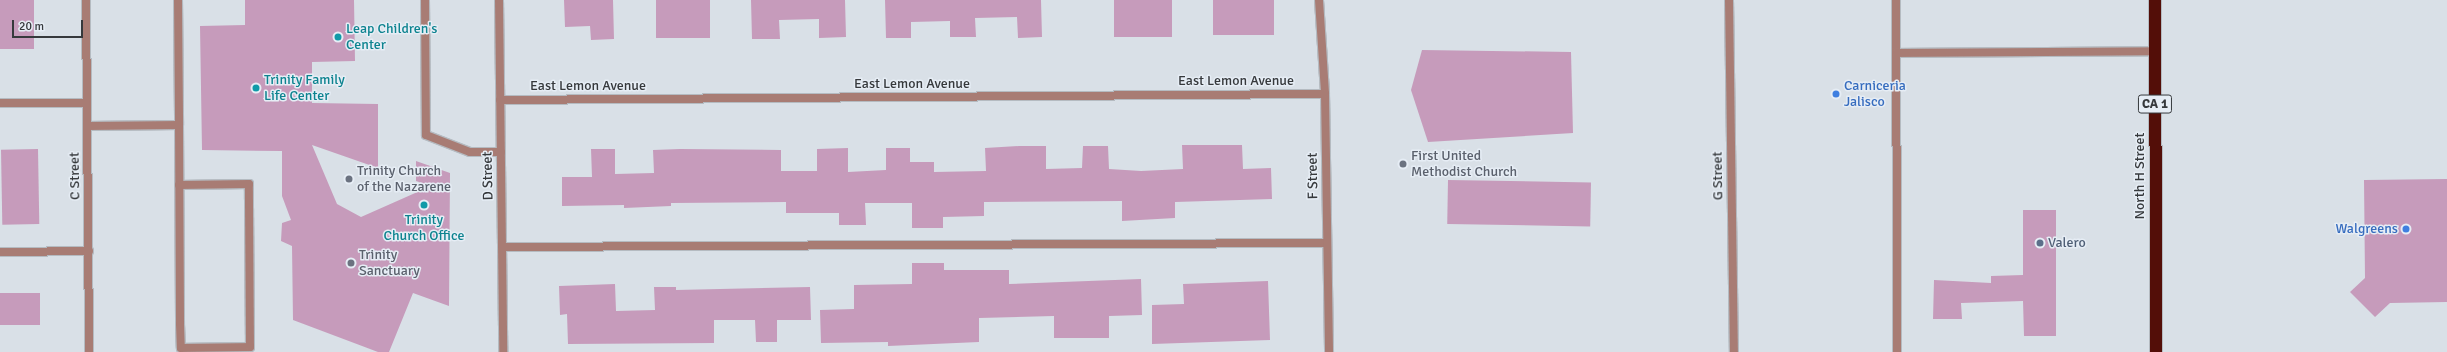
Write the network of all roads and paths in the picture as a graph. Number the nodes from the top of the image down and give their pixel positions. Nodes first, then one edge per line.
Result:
1 (86, 0) edge
2 (178, 0) edge
3 (425, 0) edge
4 (499, 0) edge
5 (1319, 0) edge
6 (1729, 0) edge
7 (1896, 0) edge
8 (2155, 0) edge
9 (2155, 50) junction
10 (1896, 54) junction
11 (1325, 94) junction
12 (500, 100) junction
13 (0, 103) edge
14 (86, 103) junction
15 (179, 125) junction
16 (86, 126) junction
17 (501, 152) junction
18 (180, 185) junction
19 (1327, 243) junction
20 (502, 247) junction
21 (0, 252) edge
22 (89, 252) junction
23 (90, 352) edge
24 (503, 352) edge
25 (1329, 352) edge
26 (1734, 352) edge
27 (1898, 352) edge
28 (2156, 352) edge

1 - 14 street, C Street
2 - 15 street
3 - 17 street
4 - 12 street, D Street
5 - 11 street, F Street
6 - 26 street, G Street
7 - 10 street
8 - 9 highway, North H Street / CA 1
9 - 10 street
9 - 28 highway, North H Street / CA 1
10 - 27 street
11 - 12 street, East Lemon Avenue
11 - 19 street, F Street
12 - 17 street, D Street
13 - 14 street
14 - 16 street, C Street
15 - 16 street
15 - 18 street
16 - 22 street, C Street
17 - 20 street, D Street
18 - 18 street
19 - 20 street
19 - 25 street, F Street
20 - 24 street, D Street
21 - 22 street
22 - 23 street, C Street

